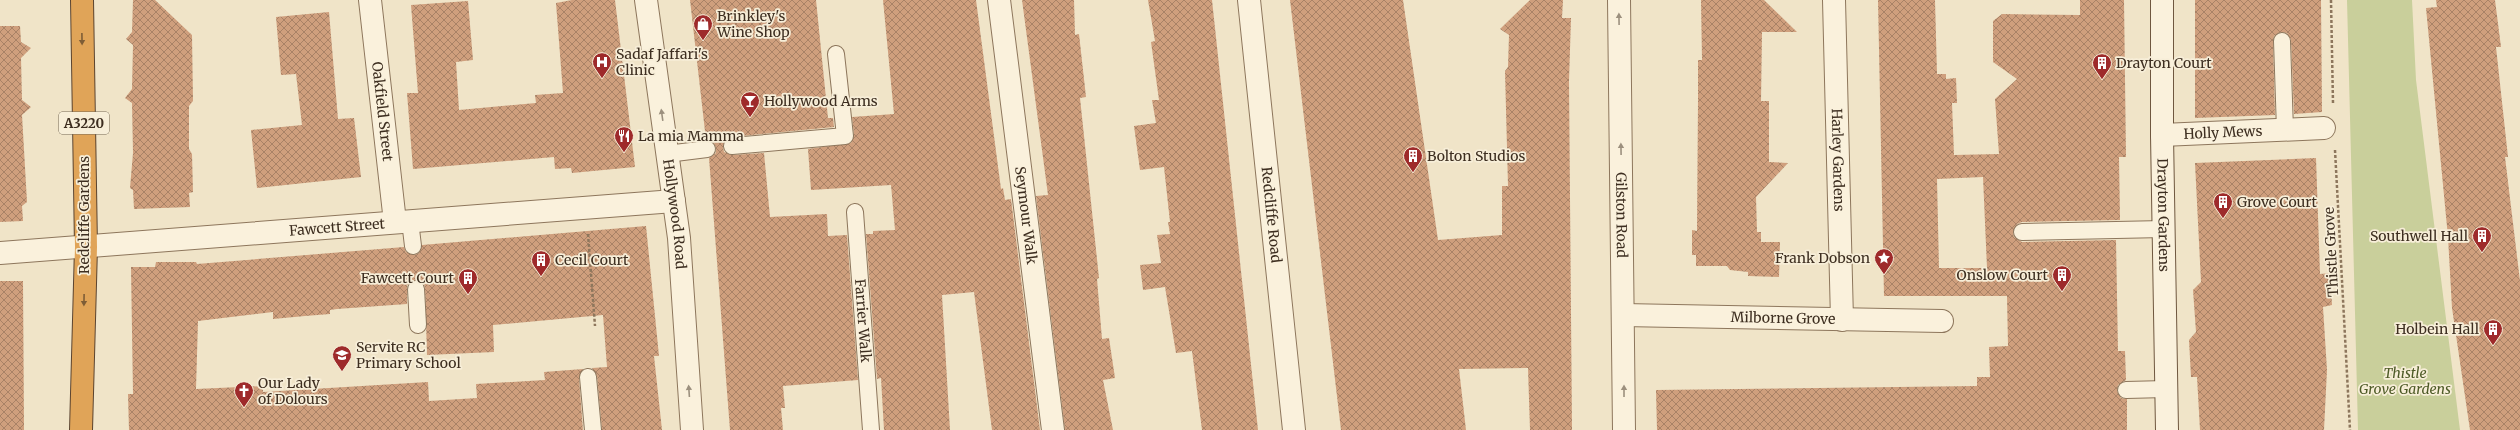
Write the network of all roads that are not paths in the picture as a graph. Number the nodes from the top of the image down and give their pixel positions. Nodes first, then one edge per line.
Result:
1 (82, 0) edge
2 (370, 0) edge
3 (646, 0) edge
4 (999, 0) edge
5 (1249, 0) edge
6 (1619, 0) edge
7 (1834, 0) edge
8 (2162, 0) edge
9 (2282, 41) dead end
10 (836, 54) dead end
11 (2285, 130) junction
12 (2162, 135) junction
13 (2329, 136) road end
14 (732, 146) dead end
15 (707, 149) dead end
16 (667, 154) junction
17 (674, 201) junction
18 (855, 212) dead end
19 (403, 221) junction
20 (2164, 229) junction
21 (2022, 232) dead end
22 (413, 246) dead end
23 (86, 247) junction
24 (0, 253) edge
25 (416, 289) dead end
26 (1623, 315) junction
27 (1842, 320) junction
28 (1942, 321) dead end
29 (418, 324) dead end
30 (588, 377) dead end
31 (2166, 389) junction
32 (2126, 390) dead end
33 (81, 430) edge
34 (593, 430) edge
35 (692, 430) edge
36 (871, 430) edge
37 (1053, 430) edge
38 (1294, 430) edge
39 (1624, 430) edge
40 (2167, 430) edge

1 -> 23 highway, Redcliffe Gardens / A3220
2 - 19 street, Oakfield Street
16 -> 3 street, Hollywood Road
4 - 37 street, Seymour Walk
5 - 38 street, Redcliffe Road
26 -> 6 street, Gilston Road
7 - 27 street, Harley Gardens
8 - 12 street, Drayton Gardens
9 - 11 lane
10 - 14 lane
11 - 12 street, Holly Mews
11 - 13 street, Holly Mews
12 - 20 street, Drayton Gardens
15 - 16 lane
16 - 17 street, Hollywood Road
17 - 19 street, Fawcett Street
35 -> 17 street, Hollywood Road
18 - 36 lane, Farrier Walk
19 - 22 lane
19 - 23 street, Fawcett Street
20 - 21 lane
20 - 31 street, Drayton Gardens
23 - 24 street, Fawcett Street
23 -> 33 highway, Redcliffe Gardens / A3220
25 - 29 lane
26 - 27 street, Milborne Grove
39 -> 26 street, Gilston Road
27 - 28 street, Milborne Grove
30 - 34 lane
31 - 32 lane
31 - 40 street, Drayton Gardens

